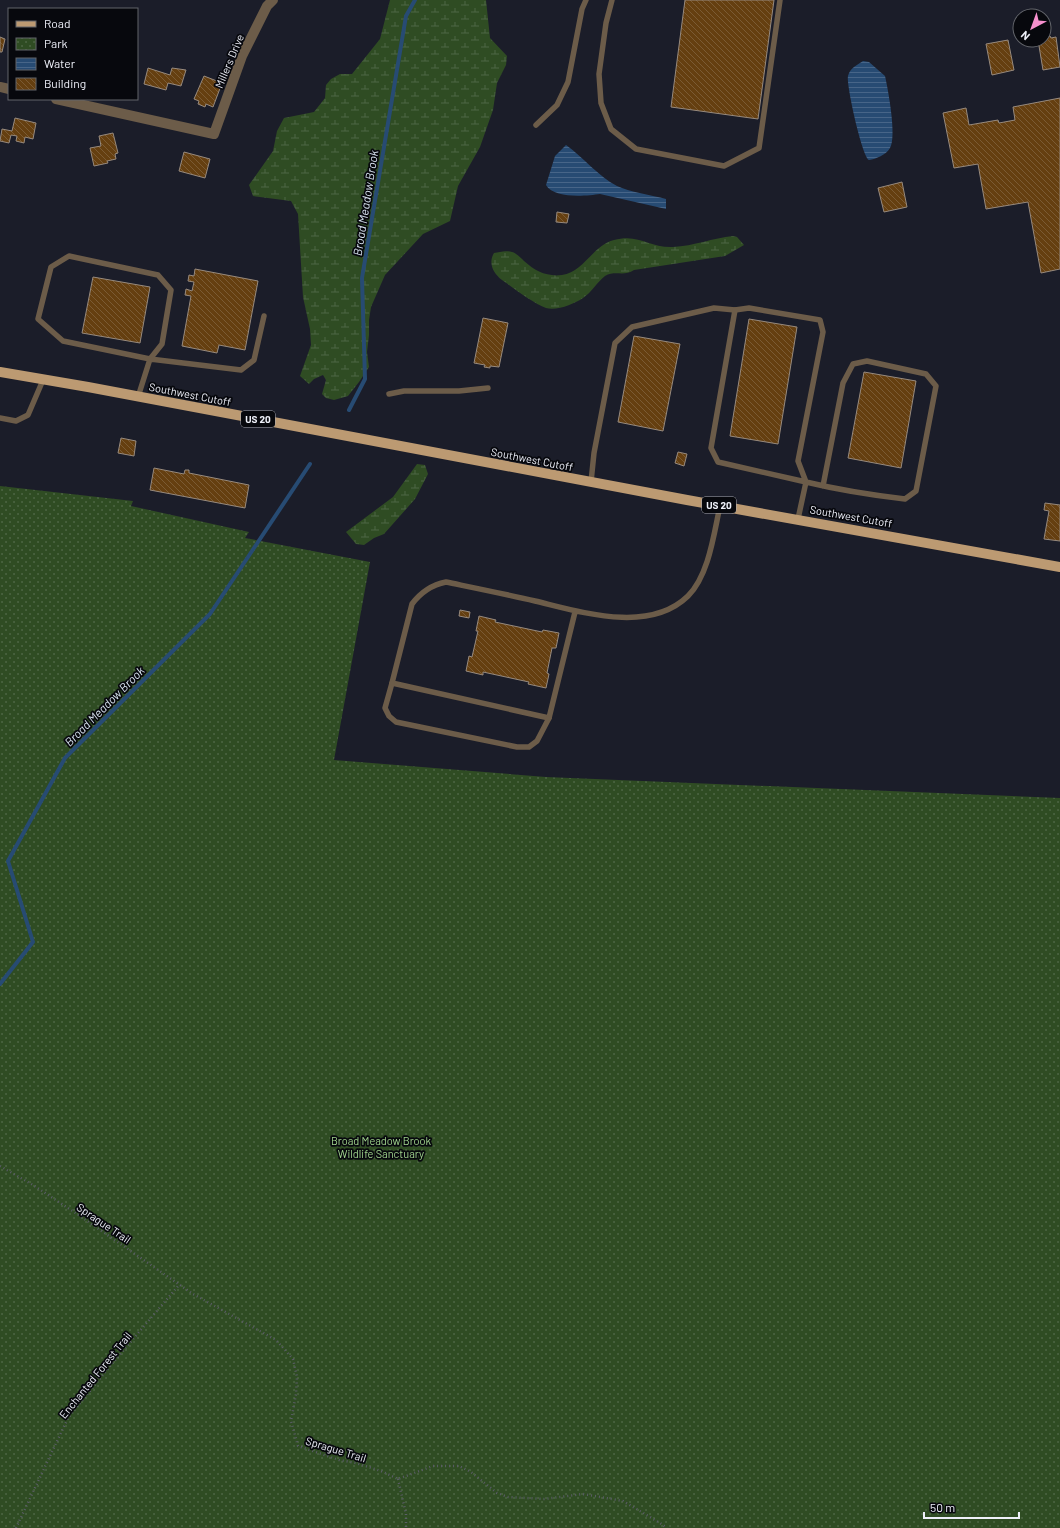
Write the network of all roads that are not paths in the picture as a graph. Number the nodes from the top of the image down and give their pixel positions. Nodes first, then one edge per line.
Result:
1 (273, 0) edge
2 (586, 0) edge
3 (612, 0) edge
4 (780, 0) edge
5 (61, 100) edge
6 (536, 125) dead end
7 (735, 310) junction
8 (264, 316) dead end
9 (150, 359) junction
10 (0, 372) edge
11 (43, 380) junction
12 (488, 388) dead end
13 (389, 394) dead end
14 (138, 397) junction
15 (0, 418) edge
16 (591, 482) junction
17 (806, 482) junction
18 (823, 486) junction
19 (720, 506) junction
20 (798, 519) junction
21 (1060, 567) edge
22 (575, 612) junction
23 (392, 683) junction
24 (549, 718) junction

1 - 5 street, Millers Drive
2 - 6 lane
3 - 4 lane
7 - 16 lane
7 - 17 lane
7 - 17 lane
8 - 9 lane
9 - 9 lane
9 - 14 lane
10 - 11 main road, Southwest Cutoff / US 20
11 - 14 main road, Southwest Cutoff / US 20
11 - 15 lane
12 - 13 lane
14 - 16 main road, Southwest Cutoff / US 20
16 - 19 main road, Southwest Cutoff / US 20
17 - 18 lane
17 - 20 lane
18 - 18 lane
19 - 20 main road, Southwest Cutoff / US 20
19 - 22 lane
20 - 21 main road, Southwest Cutoff / US 20
22 - 23 lane
22 - 24 lane
23 - 24 lane
23 - 24 lane

